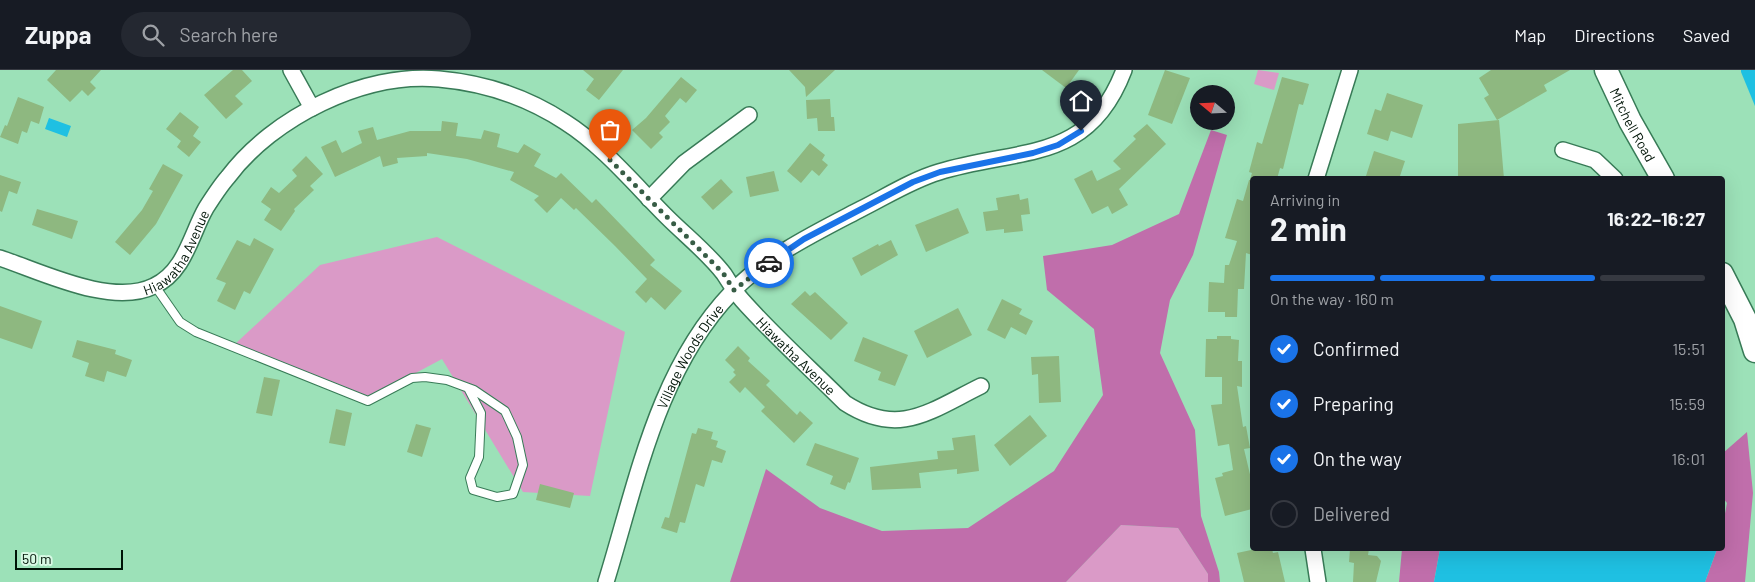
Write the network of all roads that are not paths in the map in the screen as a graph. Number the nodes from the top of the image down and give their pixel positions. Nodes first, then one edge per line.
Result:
1 (291, 70) edge
2 (1124, 70) edge
3 (1350, 70) edge
4 (1606, 70) edge
5 (312, 108) junction
6 (749, 116) dead end
7 (1563, 150) dead end
8 (1317, 176) edge
9 (1612, 176) edge
10 (1659, 176) edge
11 (649, 199) junction
12 (0, 258) edge
13 (1725, 280) edge
14 (155, 286) junction
15 (734, 290) junction
16 (1755, 351) edge
17 (981, 386) dead end
18 (468, 388) junction
19 (1313, 551) edge
20 (606, 582) edge
21 (1318, 582) edge

1 - 5 street
2 - 15 street, Village Woods Drive
3 - 8 street
4 - 10 main road, Mitchell Road
5 - 11 street, Hiawatha Avenue
5 - 14 street, Hiawatha Avenue
6 - 11 street
7 - 9 street
11 - 15 street, Hiawatha Avenue
12 - 14 street, Hiawatha Avenue
13 - 16 main road
14 - 18 lane
15 - 17 street, Hiawatha Avenue
15 - 20 street, Village Woods Drive
18 - 18 lane
19 - 21 street

